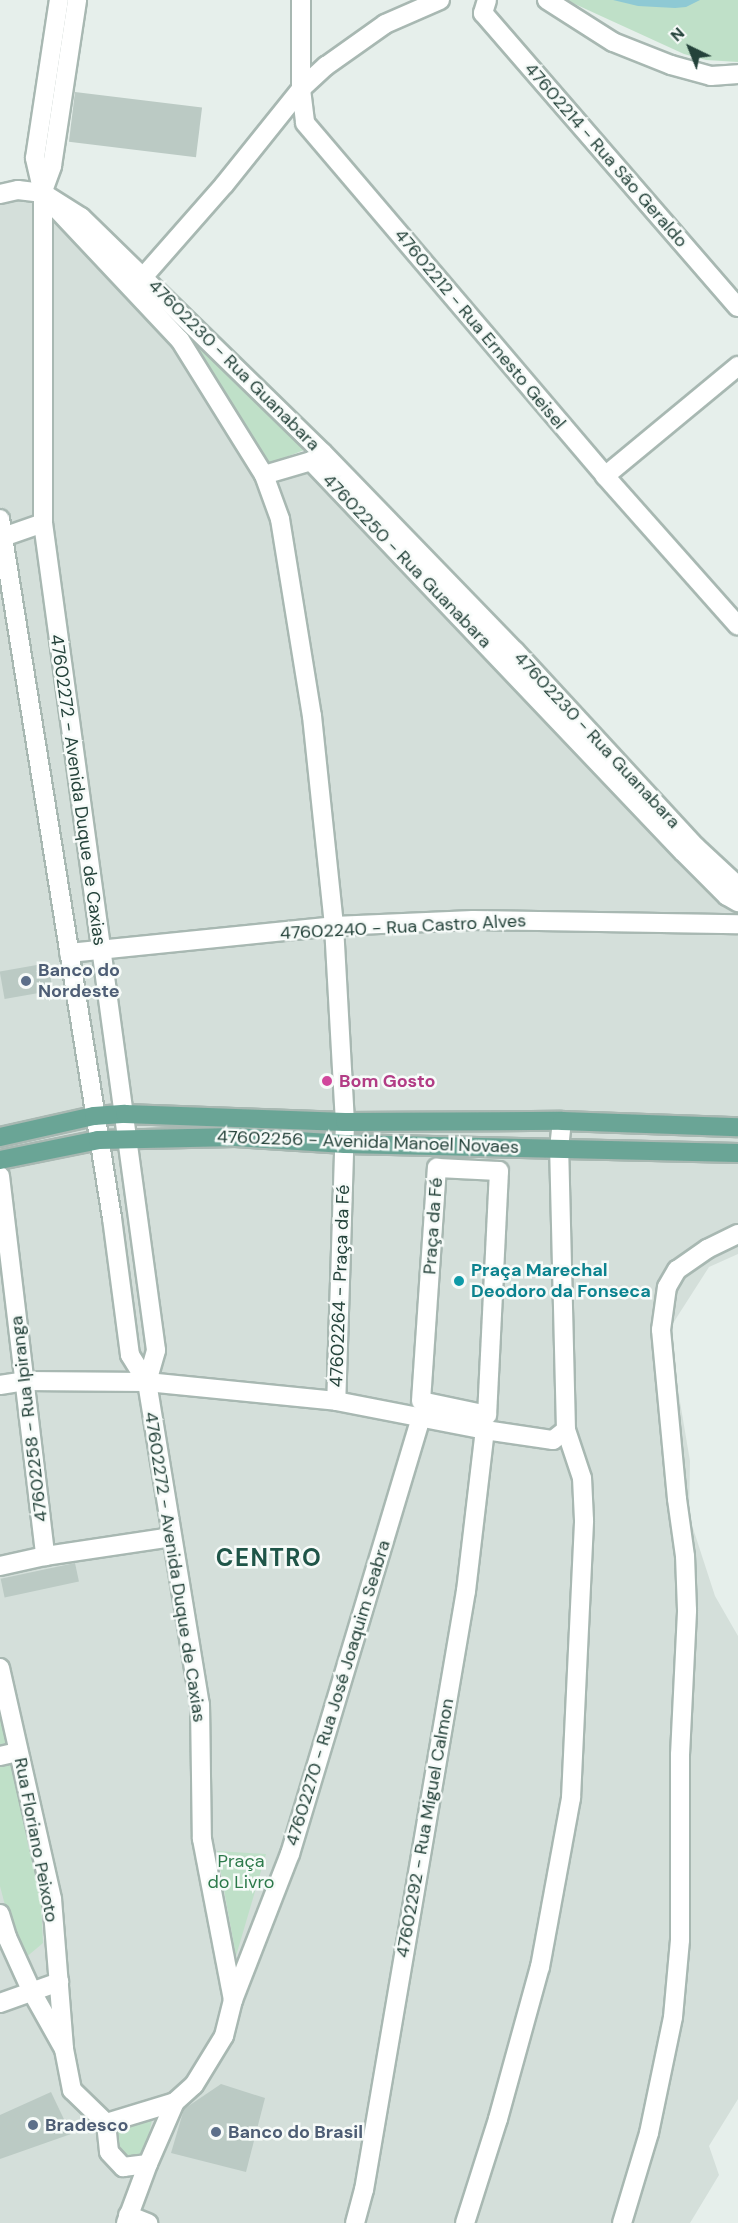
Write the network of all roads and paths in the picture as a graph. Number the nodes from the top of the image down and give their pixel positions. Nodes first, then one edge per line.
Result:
1 (59, 0) edge
2 (77, 0) edge
3 (301, 0) edge
4 (440, 0) edge
5 (487, 0) edge
6 (547, 0) edge
7 (738, 74) edge
8 (302, 89) junction
9 (43, 193) junction
10 (0, 194) edge
11 (144, 276) junction
12 (738, 307) edge
13 (738, 366) edge
14 (264, 475) junction
15 (605, 476) junction
16 (43, 523) junction
17 (2, 528) edge
18 (738, 626) edge
19 (738, 886) edge
20 (738, 902) edge
21 (738, 924) edge
22 (334, 926) junction
23 (101, 950) junction
24 (69, 953) junction
25 (125, 1114) junction
26 (94, 1116) junction
27 (561, 1121) junction
28 (345, 1122) junction
29 (738, 1127) edge
30 (0, 1137) edge
31 (128, 1138) junction
32 (98, 1140) junction
33 (345, 1144) junction
34 (559, 1149) junction
35 (738, 1153) edge
36 (0, 1160) edge
37 (0, 1176) edge
38 (738, 1234) edge
39 (25, 1381) junction
40 (147, 1382) junction
41 (0, 1385) edge
42 (336, 1401) junction
43 (477, 1413) joint
44 (421, 1417) junction
45 (485, 1430) junction
46 (566, 1430) junction
47 (172, 1537) junction
48 (45, 1556) junction
49 (0, 1566) edge
50 (0, 1668) edge
51 (18, 1752) junction
52 (0, 1756) edge
53 (0, 1914) edge
54 (59, 1982) junction
55 (32, 1992) junction
56 (233, 2000) junction
57 (0, 2003) edge
58 (64, 2049) junction
59 (175, 2102) junction
60 (106, 2123) junction
61 (148, 2164) junction
62 (127, 2219) edge
63 (148, 2223) edge
64 (356, 2223) edge
65 (465, 2223) edge
66 (622, 2223) edge

1 - 9 street
2 - 9 street
3 - 8 street, 47602212 - Rua Ernesto Geisel
4 - 8 street
5 - 12 street, 47602214 - Rua São Geraldo
6 - 7 street
8 - 11 street
8 - 15 street, 47602212 - Rua Ernesto Geisel
9 - 10 street
9 - 11 street, 47602230 - Rua Guanabara
9 - 14 street
9 - 16 street, 47602272 - Avenida Duque de Caxias
11 - 19 street, 47602230 - Rua Guanabara
13 - 15 street
14 - 20 street, 47602250 - Rua Guanabara
14 - 22 street, 47602264 - Praça da Fé
15 - 18 street, 47602212 - Rua Ernesto Geisel
16 - 17 street
16 - 23 street, 47602272 - Avenida Duque de Caxias
17 - 24 street, 47602272 - Avenida Duque de Caxias
21 - 22 street, 47602240 - Rua Castro Alves
22 - 23 street, 47602240 - Rua Castro Alves
22 - 28 street, 47602264 - Praça da Fé
23 - 24 street, 47602240 - Rua Castro Alves
23 - 25 street, 47602272 - Avenida Duque de Caxias
24 - 26 street, 47602272 - Avenida Duque de Caxias
25 - 26 main road, 47602256 - Avenida Manoel Novaes
25 - 28 main road, 47602256 - Avenida Manoel Novaes
25 - 31 street, 47602272 - Avenida Duque de Caxias
26 - 30 main road, 47602256 - Avenida Manoel Novaes
26 - 32 street, 47602272 - Avenida Duque de Caxias
27 - 28 main road, 47602256 - Avenida Manoel Novaes
27 - 29 main road, 47602256 - Avenida Manoel Novaes
27 - 34 street
28 - 33 street, 47602264 - Praça da Fé
31 - 32 main road, 47602256 - Avenida Manoel Novaes
31 - 33 main road, 47602256 - Avenida Manoel Novaes
31 - 40 street, 47602272 - Avenida Duque de Caxias
32 - 36 main road, 47602256 - Avenida Manoel Novaes
32 - 40 street, 47602272 - Avenida Duque de Caxias
33 - 34 main road, 47602256 - Avenida Manoel Novaes
33 - 42 street, 47602264 - Praça da Fé
34 - 35 main road, 47602256 - Avenida Manoel Novaes
34 - 46 street
37 - 39 street, 47602258 - Rua Ipiranga
38 - 66 street
39 - 40 street
39 - 41 street
39 - 48 street, 47602258 - Rua Ipiranga
40 - 42 street
40 - 47 street, 47602272 - Avenida Duque de Caxias
42 - 44 street, 47602264 - Praça da Fé
43 - 43 street, Praça da Fé
44 - 45 street, 47602264 - Praça da Fé
44 - 56 street, 47602270 - Rua José Joaquim Seabra
45 - 46 street, 47602264 - Praça da Fé
45 - 64 street, 47602292 - Rua Miguel Calmon
46 - 65 street
47 - 48 street
47 - 56 street, 47602272 - Avenida Duque de Caxias
48 - 49 street
50 - 51 street, Rua Floriano Peixoto
51 - 52 street
51 - 54 street, Rua Floriano Peixoto
53 - 55 street, Rua Floriano Peixoto
54 - 55 street
54 - 58 street, Rua Floriano Peixoto
55 - 57 street
55 - 58 street, Rua Floriano Peixoto
56 - 59 street, 47602270 - Rua José Joaquim Seabra
58 - 60 street, Rua Floriano Peixoto
59 - 60 street
59 - 61 street
60 - 61 street
61 - 62 street
62 - 63 street

